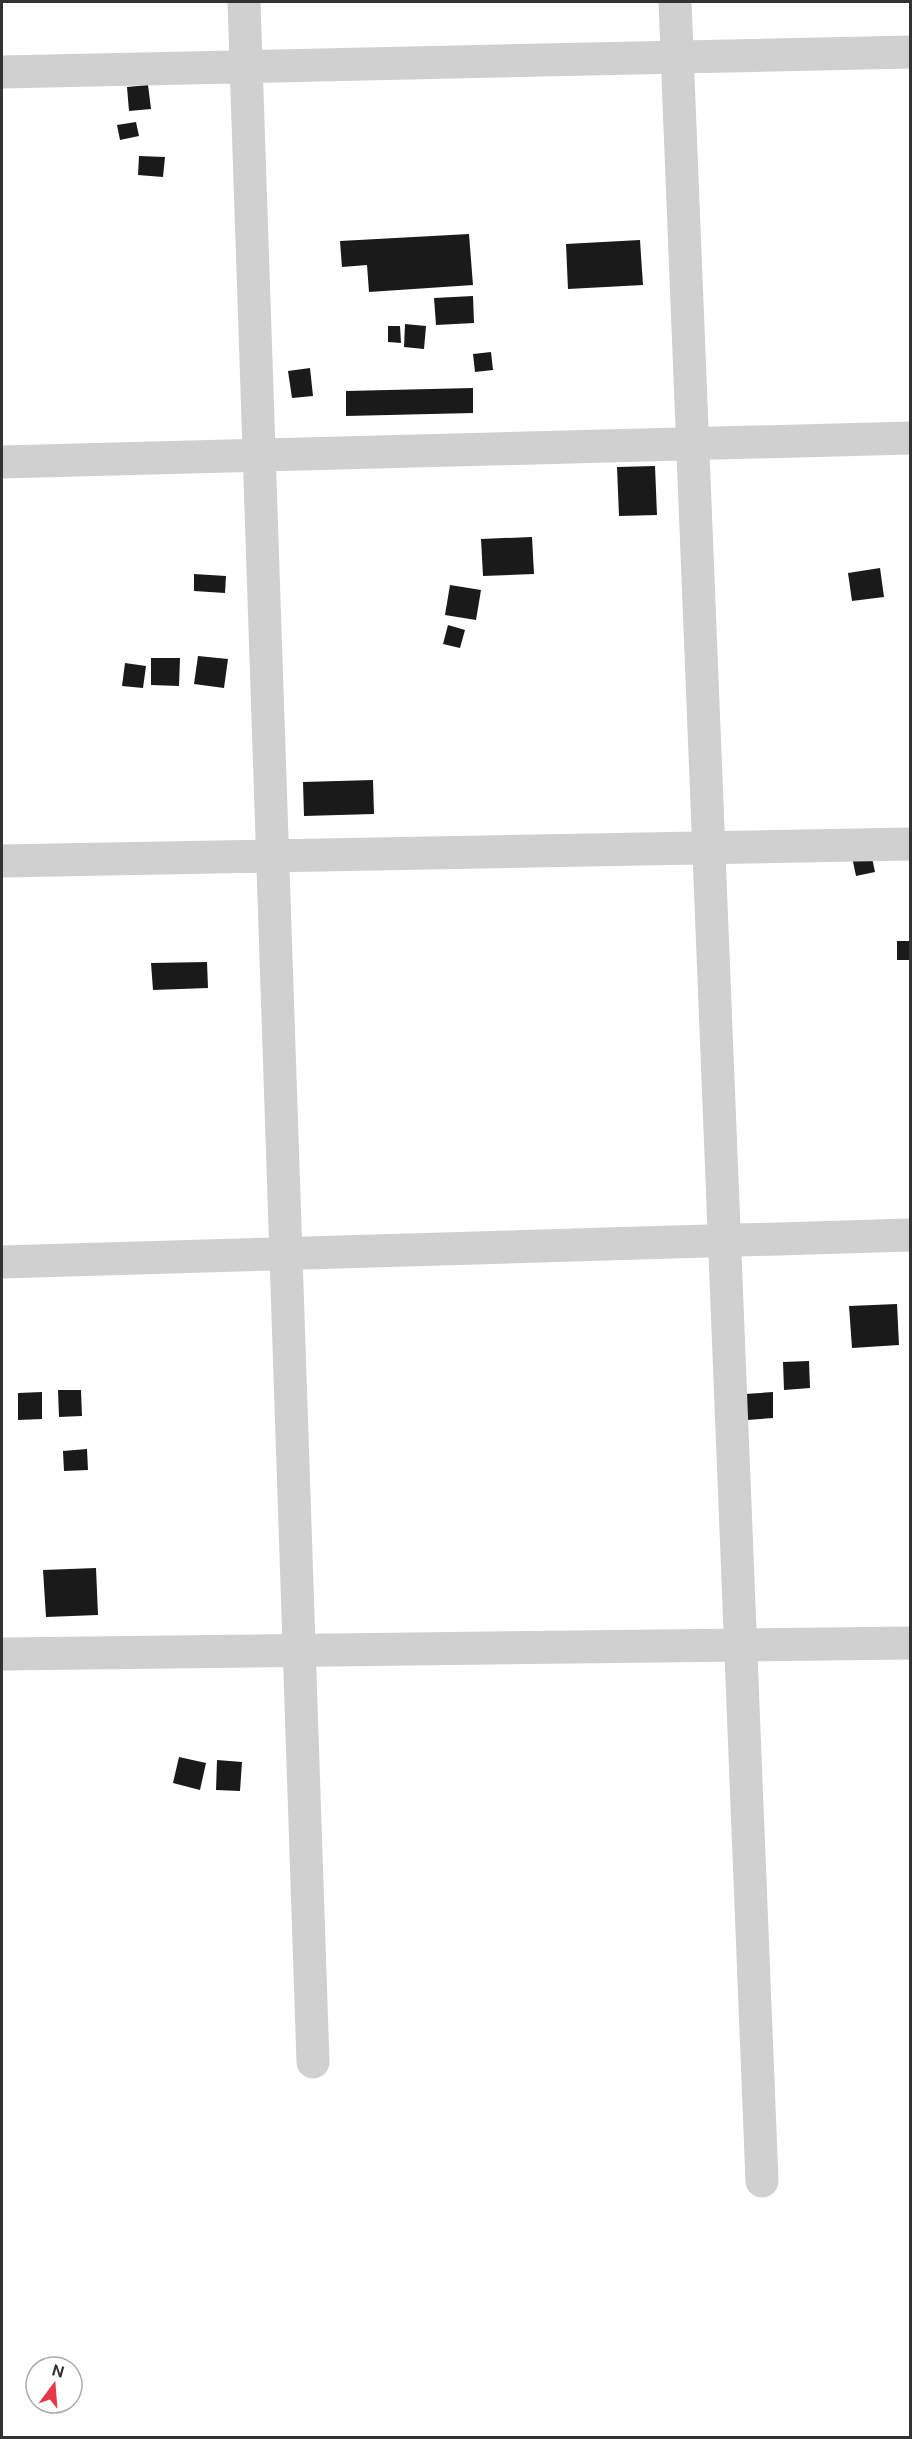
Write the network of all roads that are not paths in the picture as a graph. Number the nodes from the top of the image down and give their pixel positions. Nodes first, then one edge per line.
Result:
1 (244, 2) edge
2 (675, 2) edge
3 (910, 52) edge
4 (678, 58) junction
5 (246, 66) junction
6 (2, 72) edge
7 (910, 438) edge
8 (693, 444) junction
9 (259, 455) junction
10 (2, 462) edge
11 (910, 844) edge
12 (709, 847) junction
13 (272, 855) junction
14 (2, 861) edge
15 (910, 1235) edge
16 (724, 1241) junction
17 (285, 1254) junction
18 (2, 1262) edge
19 (910, 1643) edge
20 (740, 1645) junction
21 (298, 1650) junction
22 (2, 1654) edge
23 (312, 2062) dead end
24 (762, 2181) dead end

1 - 5 street
2 - 4 street
3 - 4 street
4 - 5 street
4 - 8 street
5 - 6 street
5 - 9 street
7 - 8 street
8 - 9 street
8 - 12 street
9 - 10 street
9 - 13 street
11 - 12 street
12 - 13 street
12 - 16 street
13 - 14 street
13 - 17 street
15 - 16 street
16 - 17 street
16 - 20 street
17 - 18 street
17 - 21 street
19 - 20 street
20 - 21 street
20 - 24 street
21 - 22 street
21 - 23 street

